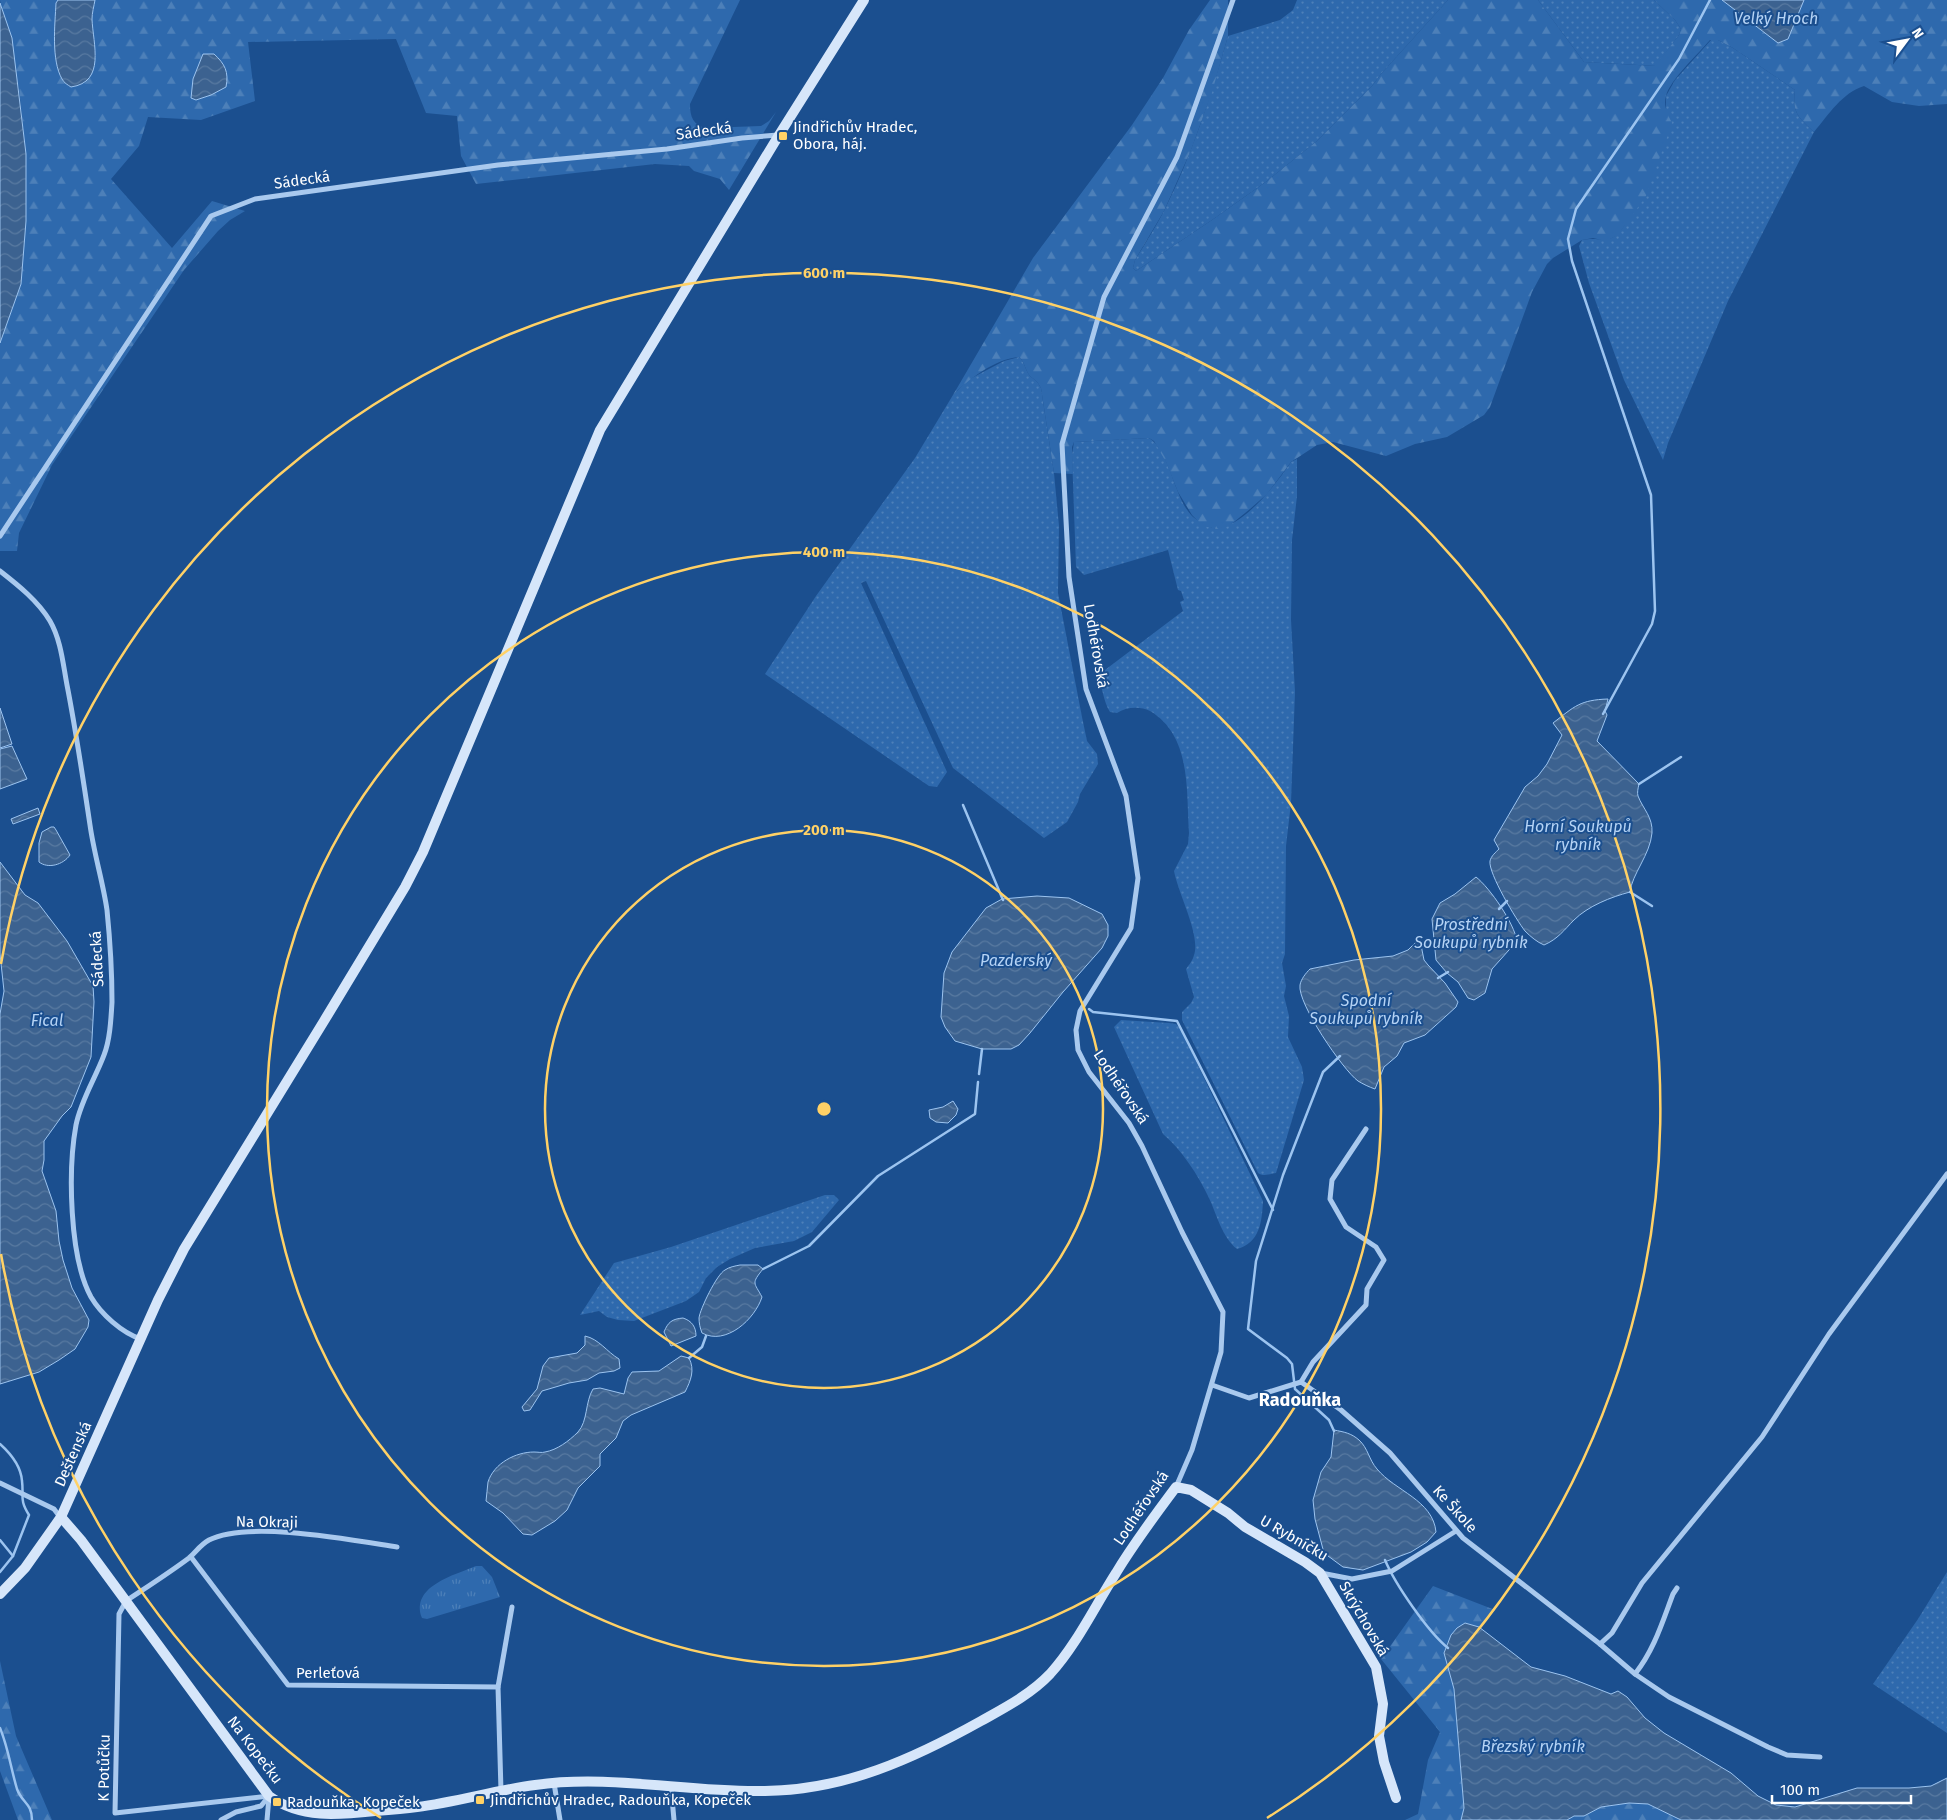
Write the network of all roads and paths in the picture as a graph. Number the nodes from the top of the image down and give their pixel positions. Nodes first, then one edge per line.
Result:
1 (864, 0) edge
2 (1233, 0) edge
3 (779, 135) junction
4 (0, 536) edge
5 (0, 571) edge
6 (1366, 1129) dead end
7 (1947, 1174) edge
8 (141, 1339) junction
9 (1300, 1382) junction
10 (1212, 1385) junction
11 (0, 1483) edge
12 (1176, 1487) junction
13 (60, 1517) junction
14 (1456, 1531) junction
15 (397, 1547) dead end
16 (191, 1556) junction
17 (1320, 1573) junction
18 (1677, 1588) dead end
19 (0, 1594) edge
20 (126, 1601) junction
21 (512, 1607) dead end
22 (1600, 1644) junction
23 (1635, 1674) junction
24 (498, 1686) junction
25 (1820, 1756) dead end
26 (554, 1782) junction
27 (671, 1787) junction
28 (501, 1791) junction
29 (269, 1796) junction
30 (1396, 1798) dead end
31 (381, 1815) edge
32 (221, 1820) edge
33 (267, 1820) edge
34 (560, 1820) edge
35 (674, 1820) edge

1 - 3 main road, Deštenská
2 - 10 street, Lodhéřovská
3 - 4 street, Sádecká
3 - 8 main road, Deštenská
5 - 8 street, Sádecká
6 - 9 street
7 - 22 street
8 - 13 main road, Deštenská
9 - 10 street
9 - 14 street, Ke Škole
10 - 12 street, Lodhéřovská
11 - 13 street, Deštenská
12 - 17 main road, U Rybníčku
12 - 27 main road, Lodhéřovská
13 - 19 main road
13 - 20 main road, Na Kopečku
14 - 17 street, U Rybníčku
14 - 22 street, Ke Škole
15 - 16 street, Na Okraji
16 - 20 street, Na Okraji
16 - 24 street, Perleťová
17 - 30 main road, Skrýchovská
18 - 23 street
20 - 29 main road, Na Kopečku
20 - 29 street, K Potůčku
21 - 24 street
22 - 23 street, Ke Škole
23 - 25 street, Ke Škole
24 - 28 street
26 - 27 main road, Na Kopečku
26 - 28 main road, Na Kopečku
26 - 34 street
27 - 35 street
28 - 31 main road, Na Kopečku
29 - 31 main road, Na Kopečku
29 - 32 street
29 - 33 street

